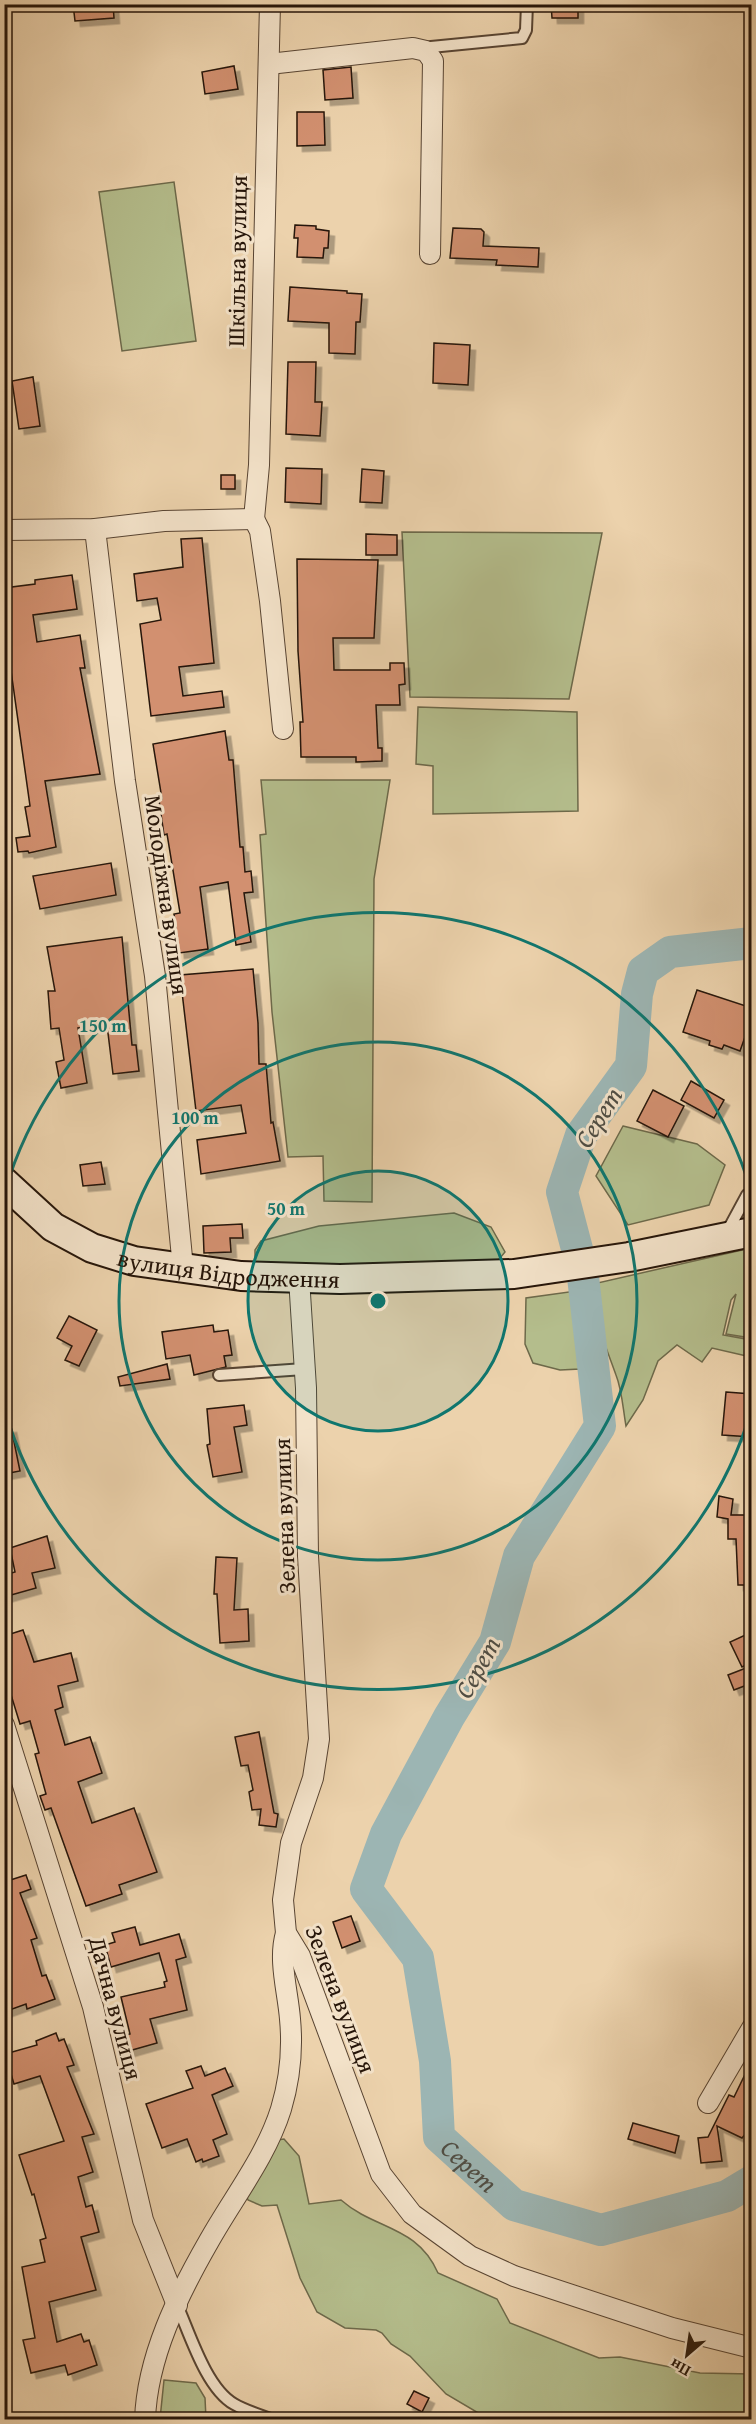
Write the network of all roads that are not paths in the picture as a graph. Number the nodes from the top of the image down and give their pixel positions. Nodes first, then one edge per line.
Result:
1 (270, 4) edge
2 (527, 4) edge
3 (426, 51) junction
4 (269, 63) junction
5 (430, 254) dead end
6 (254, 519) junction
7 (4, 530) edge
8 (95, 530) junction
9 (283, 729) dead end
10 (4, 1182) edge
11 (747, 1195) dead end
12 (738, 1235) edge
13 (183, 1268) junction
14 (299, 1278) junction
15 (304, 1368) junction
16 (219, 1375) dead end
17 (4, 1725) edge
18 (286, 1933) junction
19 (752, 2028) edge
20 (708, 2103) dead end
21 (177, 2305) junction
22 (720, 2342) junction
23 (752, 2348) edge
24 (752, 2356) edge
25 (145, 2420) edge
26 (273, 2420) edge

1 - 4 street, Шкільна вулиця
2 - 3 lane
3 - 4 street
3 - 5 street
4 - 6 street, Шкільна вулиця
6 - 8 street
6 - 9 street
7 - 8 street
8 - 13 street, Молодіжна вулиця
10 - 13 street, вулиця Відродження
11 - 12 lane
12 - 14 street, вулиця Відродження
13 - 14 street, вулиця Відродження
14 - 15 street, Зелена вулиця
15 - 16 lane
15 - 18 street, Зелена вулиця
17 - 21 street, Дачна вулиця
18 - 21 street
18 - 22 street, Зелена вулиця
19 - 20 street
21 - 25 street
21 - 26 lane
22 - 23 street, Зелена вулиця
22 - 24 street

